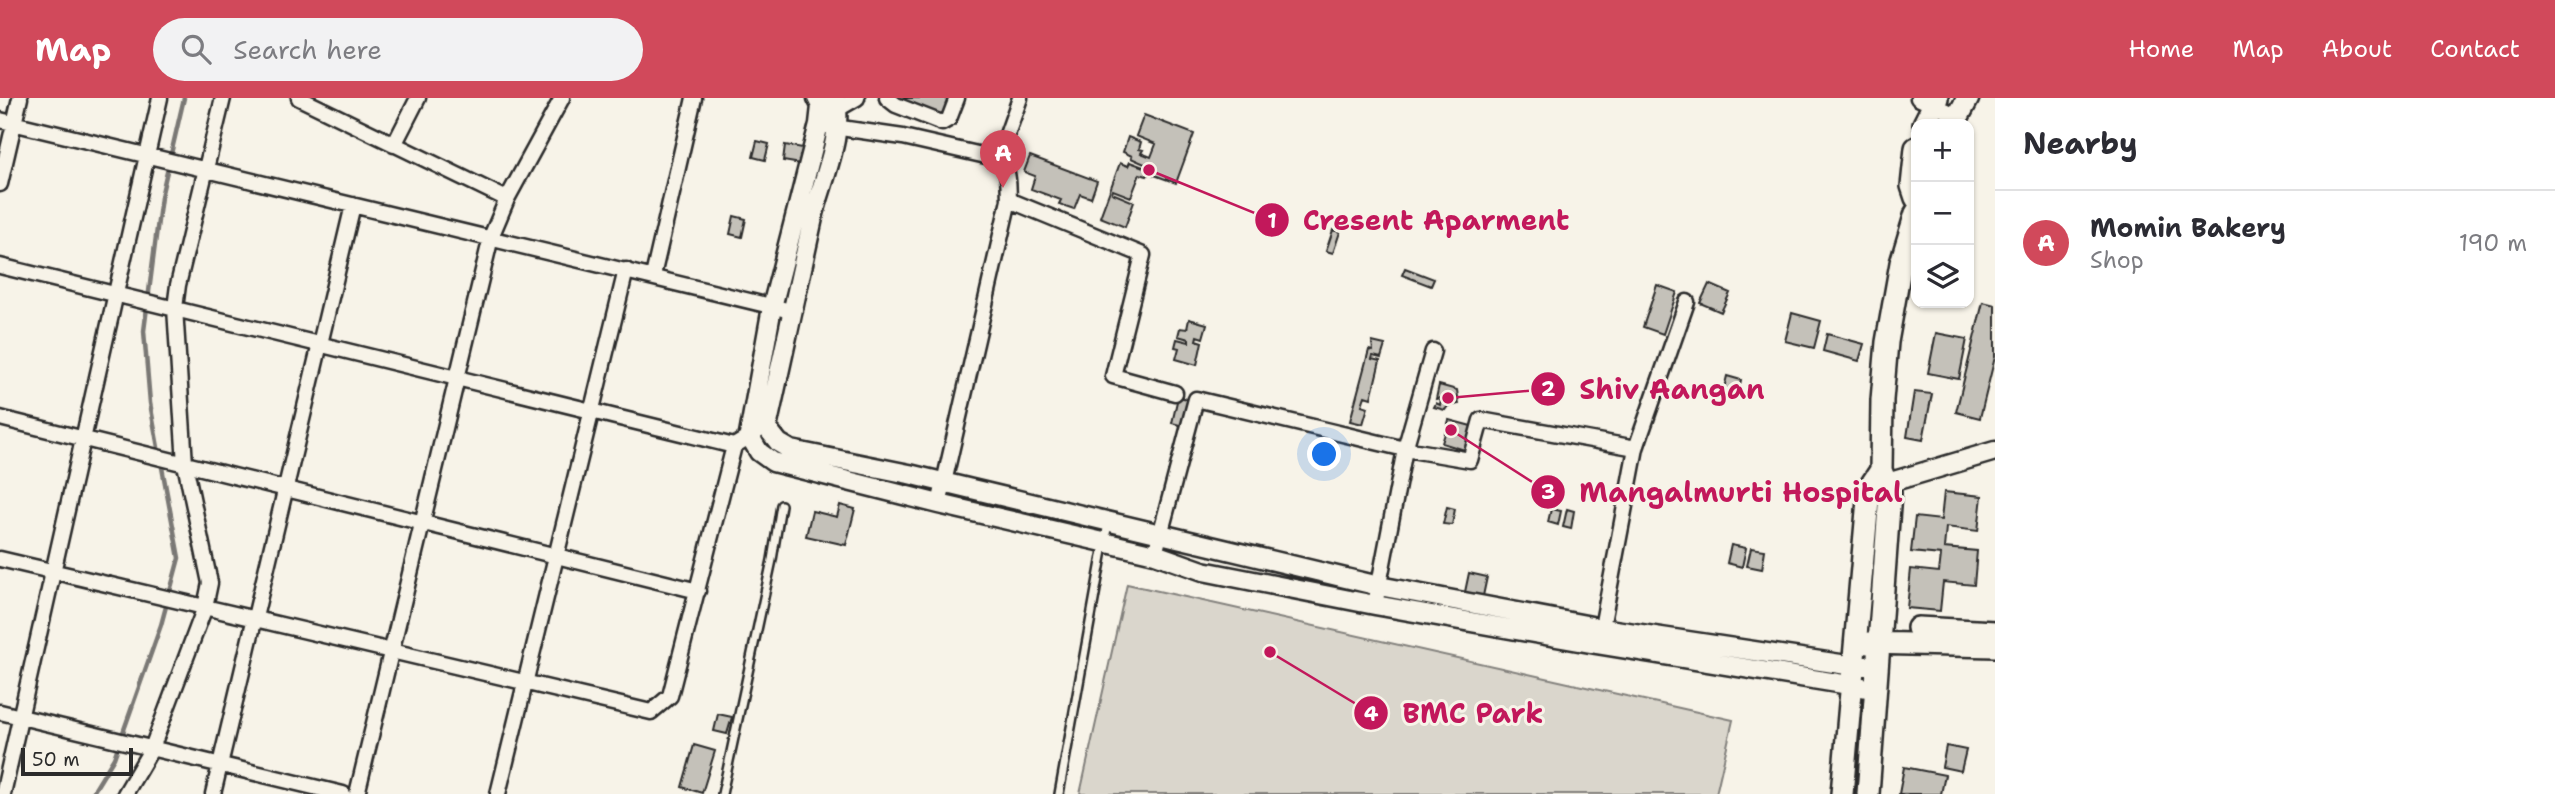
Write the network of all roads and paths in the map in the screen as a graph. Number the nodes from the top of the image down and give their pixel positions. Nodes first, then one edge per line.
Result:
1 (20, 98) edge
2 (160, 98) edge
3 (223, 98) edge
4 (299, 98) edge
5 (418, 98) edge
6 (562, 98) edge
7 (694, 98) edge
8 (817, 98) edge
9 (857, 98) edge
10 (887, 98) edge
11 (957, 98) edge
12 (1020, 98) edge
13 (1929, 100) edge
14 (837, 103) edge
15 (1960, 113) edge
16 (1925, 119) edge
17 (7, 122) edge
18 (819, 124) junction
19 (837, 129) junction
20 (394, 145) junction
21 (150, 156) junction
22 (998, 160) junction
23 (206, 169) junction
24 (0, 184) edge
25 (508, 200) junction
26 (1009, 200) junction
27 (353, 205) junction
28 (1911, 230) edge
29 (491, 237) junction
30 (0, 266) edge
31 (626, 270) junction
32 (653, 276) junction
33 (122, 295) junction
34 (1688, 302) dead end
35 (171, 307) junction
36 (772, 307) junction
37 (792, 312) junction
38 (320, 343) junction
39 (1433, 351) dead end
40 (457, 376) junction
41 (1175, 393) dead end
42 (592, 409) junction
43 (0, 418) edge
44 (767, 428) junction
45 (83, 439) junction
46 (742, 440) junction
47 (1405, 449) junction
48 (1636, 449) junction
49 (1995, 451) edge
50 (178, 462) junction
51 (824, 466) junction
52 (909, 474) junction
53 (1879, 481) junction
54 (944, 483) junction
55 (286, 488) junction
56 (904, 495) junction
57 (939, 504) junction
58 (781, 505) dead end
59 (422, 522) junction
60 (1108, 522) junction
61 (1160, 535) junction
62 (1104, 543) junction
63 (1155, 554) junction
64 (557, 555) junction
65 (0, 559) edge
66 (53, 572) junction
67 (1379, 586) junction
68 (698, 591) junction
69 (1375, 605) junction
70 (205, 607) junction
71 (254, 619) junction
72 (1995, 632) edge
73 (1881, 635) junction
74 (1600, 636) junction
75 (1856, 636) junction
76 (1995, 646) edge
77 (391, 651) junction
78 (1876, 667) junction
79 (1852, 676) junction
80 (525, 683) junction
81 (1874, 689) junction
82 (0, 712) edge
83 (21, 717) junction
84 (146, 746) junction
85 (220, 764) junction
86 (1842, 788) edge
87 (1869, 789) edge
88 (4, 794) edge
89 (125, 794) edge
90 (213, 794) edge
91 (344, 794) edge
92 (357, 794) edge
93 (498, 794) edge
94 (722, 794) edge
95 (1059, 794) edge

1 - 17 street
2 - 21 street
3 - 23 street
4 - 20 street
5 - 20 street
6 - 25 street
7 - 32 street
8 - 18 street
9 - 14 street
10 - 11 street
12 - 22 street
13 - 15 street
13 - 16 main road
14 - 19 street
17 - 21 street
17 - 24 street
18 - 19 street
18 - 36 street
19 - 22 street
19 - 37 street
20 - 25 street
21 - 23 street
21 - 33 street
22 - 26 street
23 - 27 street
23 - 35 street
25 - 29 street
26 - 41 street
26 - 54 street
27 - 29 street
27 - 38 street
28 - 53 main road
29 - 31 street
29 - 40 street
30 - 33 street
31 - 32 street
31 - 42 street
32 - 36 street
33 - 35 street
33 - 45 street
34 - 48 street
35 - 38 street
35 - 50 street
36 - 37 street
36 - 46 street
37 - 44 street
38 - 40 street
38 - 55 street
39 - 47 street
40 - 42 street
40 - 59 street
42 - 46 street
42 - 64 street
43 - 45 street
44 - 46 street
44 - 51 street
45 - 50 street
45 - 66 street
46 - 51 street
46 - 68 street
47 - 48 street
47 - 61 street
47 - 67 street
48 - 74 street
49 - 53 street
50 - 55 street
50 - 70 street
51 - 52 street
51 - 56 street
52 - 54 street
52 - 56 street
53 - 73 main road
53 - 75 main road
54 - 57 street
54 - 60 street
55 - 59 street
55 - 71 street
56 - 57 street
57 - 62 street
58 - 94 lane
59 - 64 street
59 - 77 street
60 - 61 street
60 - 62 lane
61 - 63 street
61 - 67 street
62 - 63 street
62 - 95 lane
63 - 69 street
64 - 68 street
64 - 80 street
65 - 66 street
66 - 70 street
66 - 83 street
67 - 69 street
67 - 74 street
68 - 80 street
69 - 74 street
70 - 71 street
70 - 84 street
71 - 77 street
71 - 85 street
72 - 73 main road
73 - 75 main road
73 - 76 main road
73 - 78 main road
74 - 79 street
75 - 79 main road
77 - 80 street
77 - 92 street
78 - 79 street
78 - 81 main road
79 - 81 street
79 - 86 main road
80 - 93 street
81 - 87 main road
82 - 83 street
83 - 84 street
83 - 88 street
84 - 85 street
84 - 89 street
85 - 90 street
85 - 91 street
86 - 87 main road

